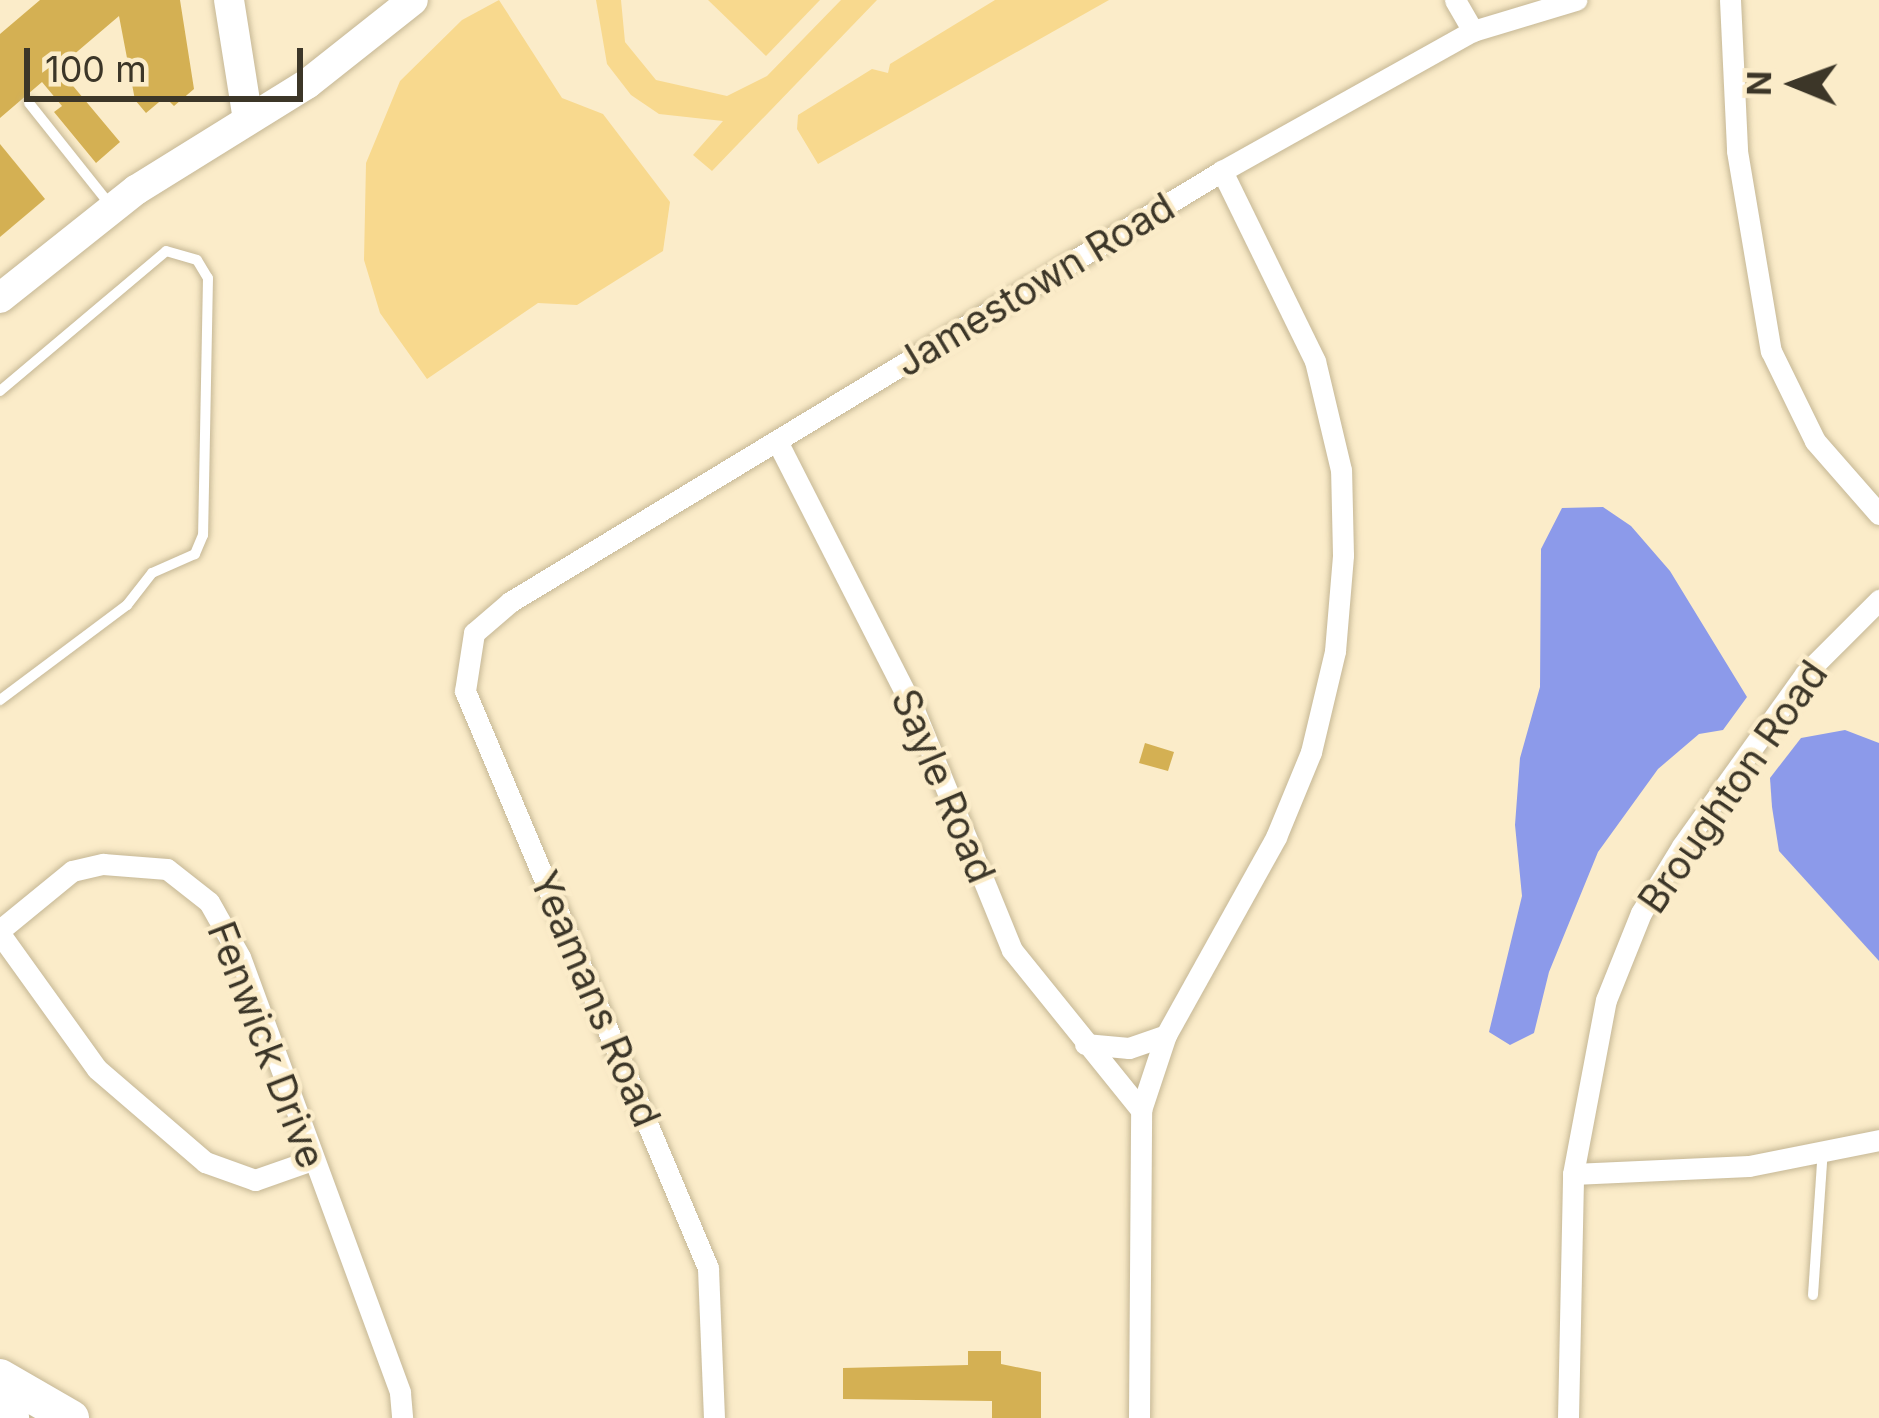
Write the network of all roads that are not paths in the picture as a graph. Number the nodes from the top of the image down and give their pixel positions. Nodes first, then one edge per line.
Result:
1 (229, 0) edge
2 (413, 0) edge
3 (1455, 0) edge
4 (1576, 0) edge
5 (1730, 0) edge
6 (1473, 31) junction
7 (29, 103) dead end
8 (248, 120) junction
9 (1222, 171) junction
10 (113, 208) junction
11 (4, 287) edge
12 (0, 391) edge
13 (777, 441) junction
14 (1879, 514) edge
15 (1879, 600) edge
16 (510, 602) joint
17 (0, 700) edge
18 (0, 932) edge
19 (1166, 1035) junction
20 (1084, 1044) junction
21 (1141, 1110) junction
22 (1879, 1140) edge
23 (1823, 1148) junction
24 (312, 1160) junction
25 (1573, 1174) junction
26 (1813, 1295) dead end
27 (0, 1377) edge
28 (0, 1408) edge
29 (11, 1418) edge
30 (71, 1418) edge
31 (402, 1418) edge
32 (714, 1418) edge
33 (1139, 1418) edge
34 (1568, 1418) edge

1 - 8 street
2 - 8 street
3 - 6 street
4 - 6 street, Jamestown Road
5 - 14 street
6 - 9 street, Jamestown Road
7 - 10 lane
8 - 10 street
9 - 13 street, Jamestown Road
9 - 19 street
10 - 11 street
12 - 17 lane
13 - 16 street, Jamestown Road
13 - 20 street, Sayle Road
15 - 25 street, Broughton Road
16 - 32 street, Yeamans Road
18 - 24 street
18 - 24 street, Fenwick Drive
19 - 20 street
19 - 21 street
20 - 21 street, Sayle Road
21 - 33 street
22 - 23 street
23 - 25 street
23 - 26 lane
24 - 31 street, Fenwick Drive
25 - 34 street, Broughton Road
27 - 30 main road
28 - 29 main road

